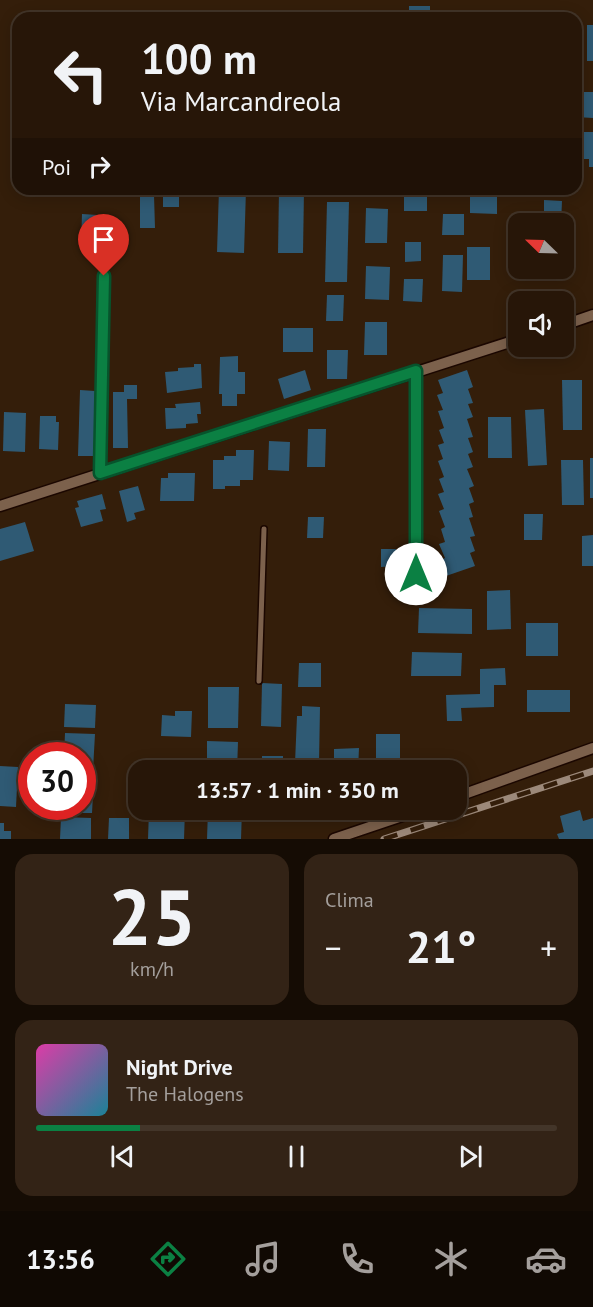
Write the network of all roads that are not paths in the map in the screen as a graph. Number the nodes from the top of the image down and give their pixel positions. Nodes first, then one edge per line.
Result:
1 (104, 254) dead end
2 (593, 315) edge
3 (574, 322) edge
4 (508, 342) edge
5 (416, 371) junction
6 (100, 473) junction
7 (0, 506) edge
8 (264, 529) dead end
9 (416, 574) dead end
10 (259, 681) dead end
11 (593, 748) edge
12 (467, 793) edge
13 (390, 820) edge
14 (334, 839) edge

1 - 6 lane
2 - 3 street
4 - 5 street
5 - 6 street
5 - 9 street
6 - 7 street
8 - 10 lane
11 - 12 street
13 - 14 street

